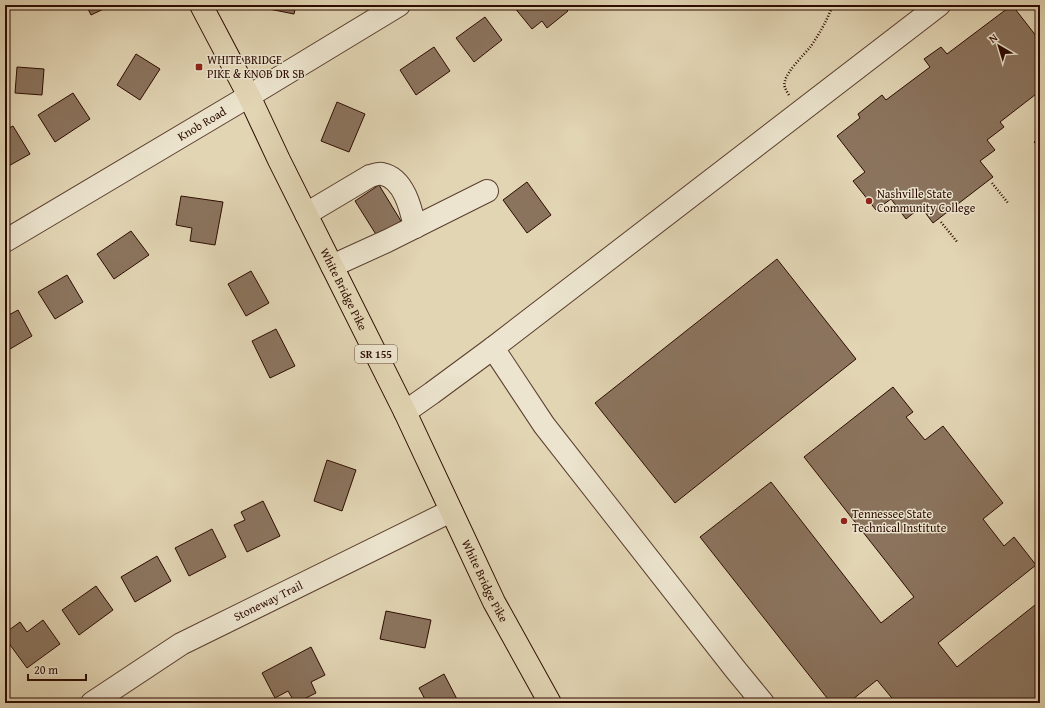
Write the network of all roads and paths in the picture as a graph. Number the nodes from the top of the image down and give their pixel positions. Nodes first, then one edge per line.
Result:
1 (201, 5) edge
2 (399, 5) edge
3 (833, 5) edge
4 (939, 5) edge
5 (249, 96) junction
6 (790, 97) dead end
7 (992, 183) dead end
8 (487, 191) dead end
9 (1008, 203) dead end
10 (306, 214) junction
11 (941, 222) dead end
12 (415, 227) junction
13 (5, 241) edge
14 (958, 242) dead end
15 (332, 266) junction
16 (493, 348) junction
17 (404, 412) junction
18 (451, 511) junction
19 (98, 702) edge
20 (550, 703) edge
21 (762, 703) edge

1 - 5 main road, White Bridge Pike / SR 155
2 - 5 street, Knob Road
3 - 6 path
4 - 16 street
5 - 10 main road, White Bridge Pike / SR 155
5 - 13 street, Knob Road
7 - 9 path
8 - 12 street
10 - 12 street
10 - 15 main road, White Bridge Pike / SR 155
11 - 14 path
12 - 15 street
15 - 17 main road, White Bridge Pike / SR 155
16 - 17 street
16 - 21 street
17 - 18 main road, White Bridge Pike / SR 155
18 - 19 street, Stoneway Trail
18 - 20 main road, White Bridge Pike / SR 155

